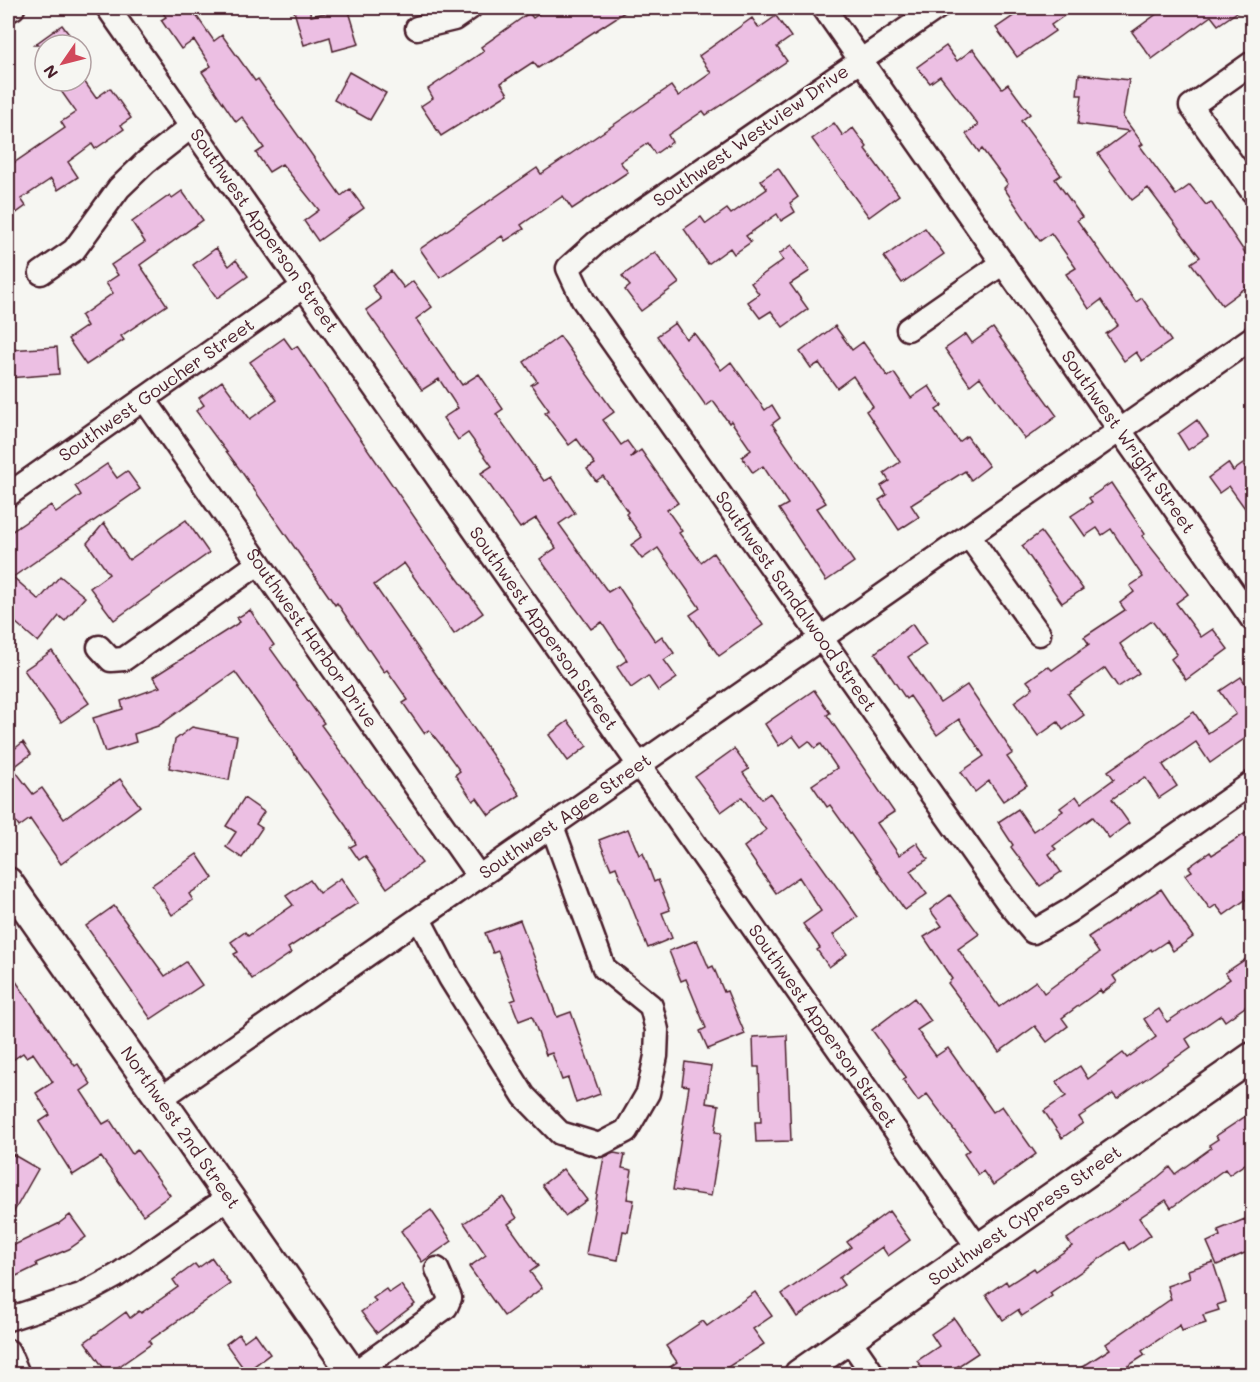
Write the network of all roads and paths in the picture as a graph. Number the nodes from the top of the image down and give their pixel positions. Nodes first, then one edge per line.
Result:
1 (13, 8) edge
2 (108, 8) edge
3 (470, 8) edge
4 (824, 8) edge
5 (937, 8) edge
6 (8, 11) edge
7 (417, 28) dead end
8 (861, 60) junction
9 (1252, 63) edge
10 (192, 126) junction
11 (1252, 192) edge
12 (1003, 263) junction
13 (568, 268) joint
14 (41, 273) dead end
15 (304, 286) junction
16 (908, 329) dead end
17 (1252, 338) edge
18 (144, 399) junction
19 (1120, 430) junction
20 (8, 495) edge
21 (969, 536) junction
22 (259, 563) junction
23 (1252, 619) edge
24 (1039, 634) dead end
25 (822, 638) junction
26 (99, 647) dead end
27 (640, 765) junction
28 (1252, 783) edge
29 (552, 826) junction
30 (479, 877) junction
31 (8, 882) edge
32 (418, 919) junction
33 (1252, 1057) edge
34 (160, 1099) junction
35 (229, 1197) junction
36 (978, 1248) junction
37 (437, 1269) dead end
38 (8, 1319) edge
39 (849, 1340) junction
40 (8, 1351) edge
41 (18, 1374) edge
42 (353, 1374) edge
43 (799, 1374) edge
44 (873, 1374) edge

1 - 6 street
2 - 10 street, Southwest Apperson Street
3 - 7 street
4 - 8 street, Southwest Wright Street
5 - 8 street, Southwest Westview Drive
8 - 12 street, Southwest Wright Street
8 - 13 street, Southwest Westview Drive
9 - 11 street
10 - 14 street
10 - 15 street, Southwest Apperson Street
12 - 16 street
12 - 19 street, Southwest Wright Street
13 - 25 street, Southwest Sandalwood Street
15 - 18 street, Southwest Goucher Street
15 - 27 street, Southwest Apperson Street
17 - 19 street, Southwest Agee Street
18 - 20 street, Southwest Goucher Street
18 - 22 street, Southwest Harbor Drive
19 - 21 street, Southwest Agee Street
19 - 23 street, Southwest Wright Street
21 - 24 street
21 - 25 street, Southwest Agee Street
22 - 26 street
22 - 30 street, Southwest Harbor Drive
25 - 27 street, Southwest Agee Street
25 - 28 street, Southwest Sandalwood Street
27 - 29 street, Southwest Agee Street
27 - 36 street, Southwest Apperson Street
29 - 30 street, Southwest Agee Street
29 - 32 street
30 - 32 street, Southwest Agee Street
31 - 34 main road, Northwest 2nd Street
32 - 34 street, Southwest Agee Street
33 - 36 main road, Southwest Cypress Street
34 - 35 main road, Northwest 2nd Street
35 - 38 street
35 - 42 main road, Northwest 2nd Street
36 - 39 main road, Southwest Cypress Street
37 - 42 street
39 - 43 main road, Southwest Cypress Street
39 - 44 street
40 - 41 street

